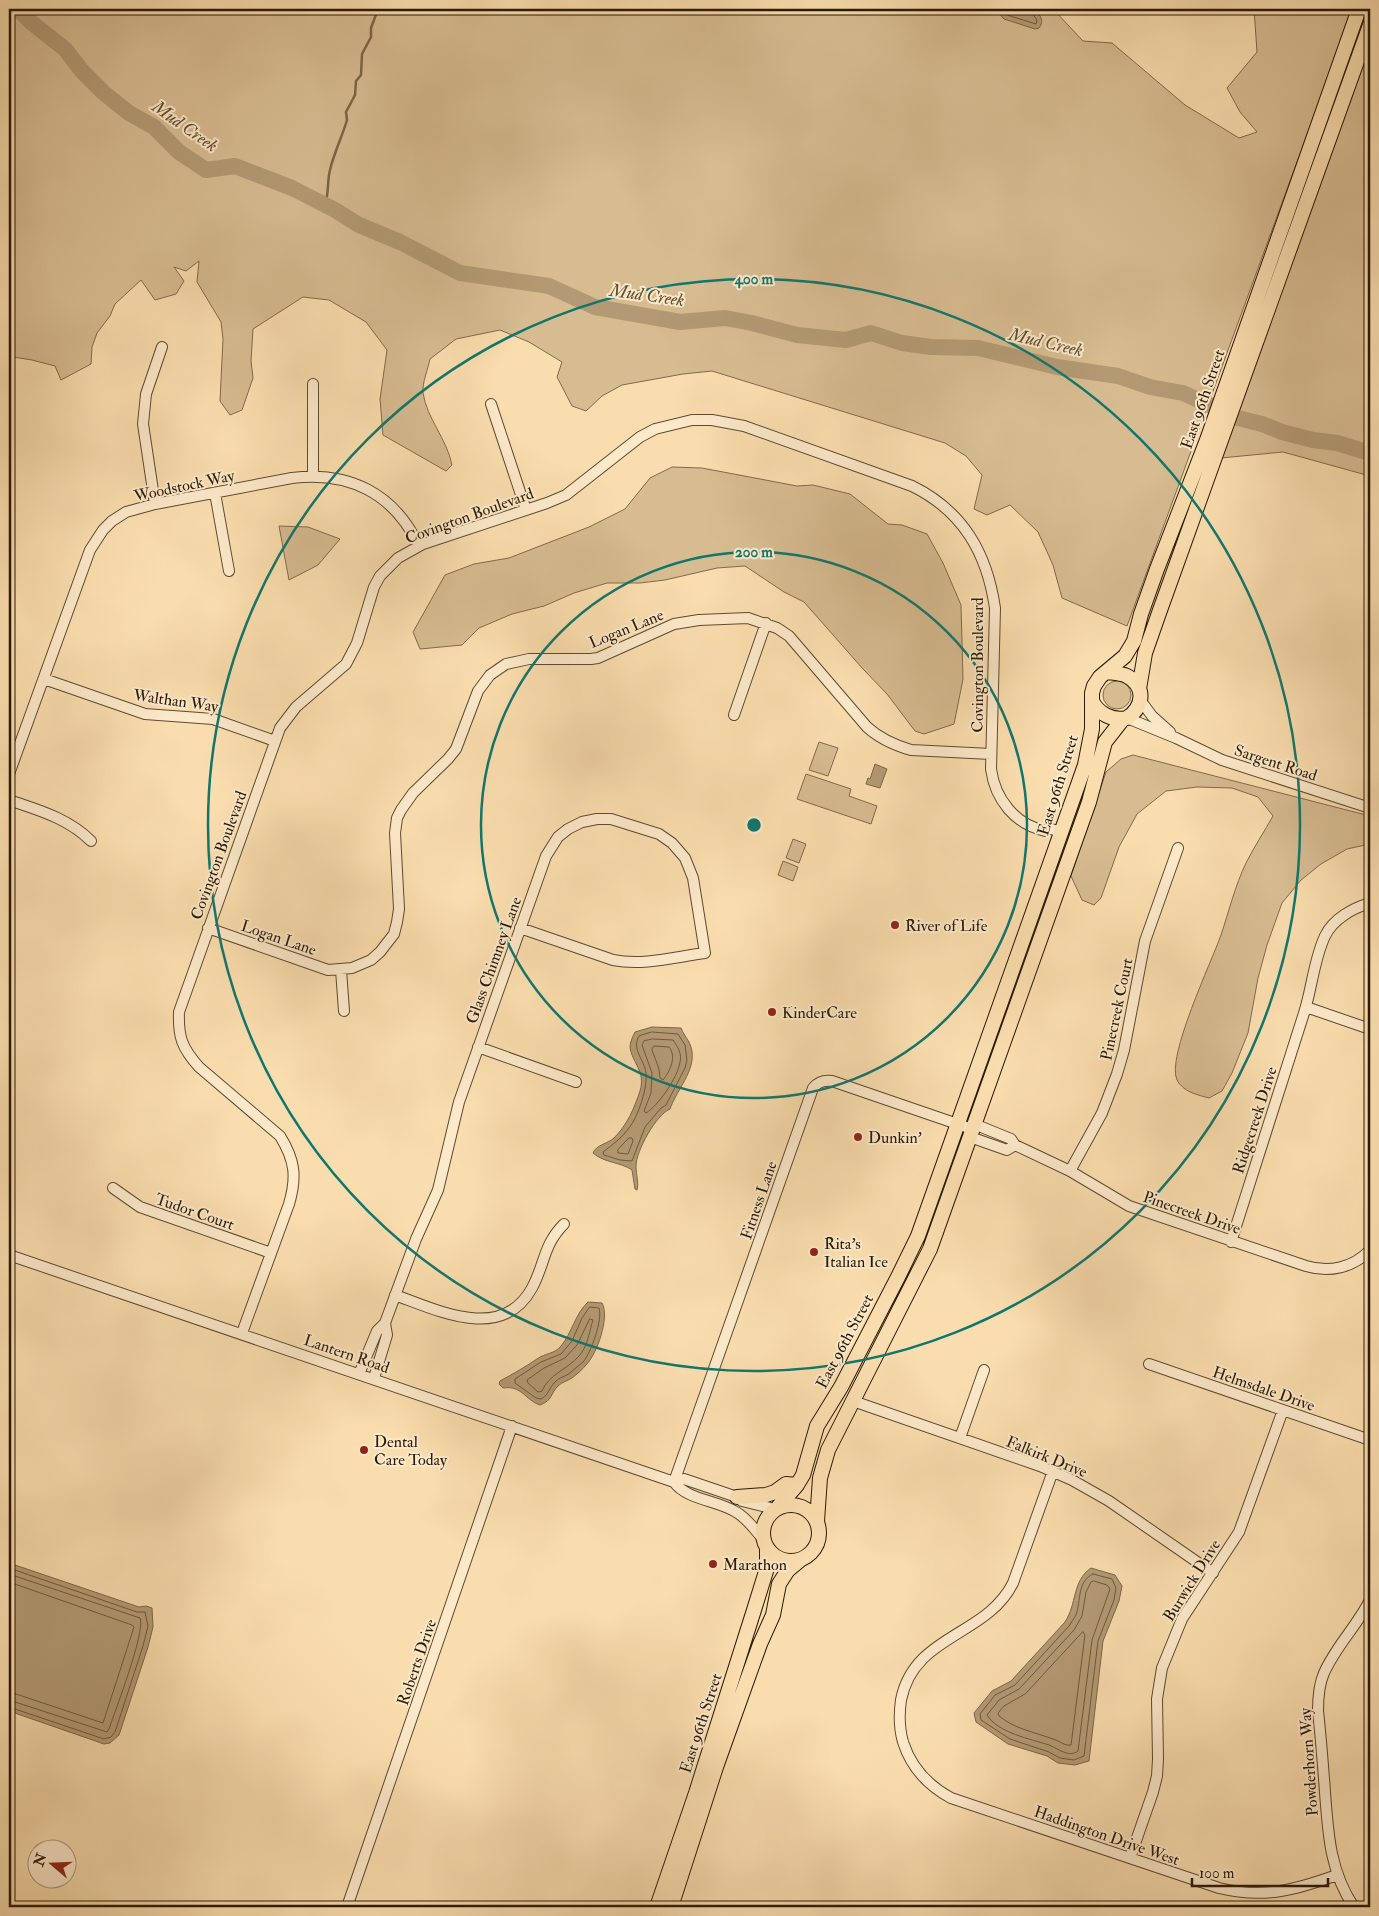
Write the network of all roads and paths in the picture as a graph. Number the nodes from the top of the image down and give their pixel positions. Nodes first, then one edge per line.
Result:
1 (1359, 9) edge
2 (1370, 25) edge
3 (162, 347) dead end
4 (1234, 381) junction
5 (313, 384) dead end
6 (491, 404) dead end
7 (1213, 442) junction
8 (313, 476) junction
9 (215, 493) junction
10 (156, 504) junction
11 (526, 510) junction
12 (419, 546) junction
13 (229, 571) dead end
14 (766, 624) junction
15 (1106, 672) junction
16 (44, 679) junction
17 (1140, 695) junction
18 (1092, 701) junction
19 (734, 715) dead end
20 (1125, 719) junction
21 (1176, 738) junction
22 (275, 741) junction
23 (991, 754) junction
24 (9, 774) edge
25 (9, 800) edge
26 (1370, 808) edge
27 (1046, 831) junction
28 (1061, 832) junction
29 (90, 841) dead end
30 (1056, 847) junction
31 (1178, 848) dead end
32 (1370, 903) edge
33 (1051, 911) junction
34 (208, 928) junction
35 (520, 928) junction
36 (341, 970) junction
37 (1306, 1007) junction
38 (344, 1011) dead end
39 (1370, 1029) edge
40 (478, 1047) junction
41 (576, 1082) dead end
42 (958, 1124) junction
43 (972, 1130) junction
44 (1070, 1171) junction
45 (113, 1188) dead end
46 (564, 1224) dead end
47 (1230, 1242) junction
48 (271, 1253) junction
49 (1369, 1254) edge
50 (9, 1255) edge
51 (395, 1295) junction
52 (385, 1324) junction
53 (242, 1333) junction
54 (1149, 1364) dead end
55 (984, 1370) dead end
56 (359, 1374) junction
57 (374, 1378) junction
58 (853, 1401) junction
59 (1284, 1410) junction
60 (512, 1426) junction
61 (960, 1438) junction
62 (1370, 1440) edge
63 (1053, 1471) junction
64 (674, 1482) junction
65 (797, 1485) junction
66 (738, 1497) junction
67 (776, 1508) junction
68 (817, 1521) junction
69 (765, 1544) junction
70 (800, 1560) junction
71 (1213, 1573) junction
72 (1370, 1600) edge
73 (1130, 1858) junction
74 (1337, 1875) junction
75 (347, 1907) edge
76 (657, 1907) edge
77 (671, 1907) edge
78 (1354, 1907) edge

1 - 4 main road, East 96th Street
2 - 4 main road, East 96th Street
3 - 10 street
4 - 7 main road, East 96th Street
5 - 8 street
6 - 11 street
7 - 15 main road, East 96th Street
7 - 17 main road, East 96th Street
8 - 9 street, Woodstock Way
8 - 12 street, Woodstock Way
9 - 10 street, Woodstock Way
9 - 13 street
10 - 16 street, Woodstock Way
11 - 12 street, Covington Boulevard
11 - 23 street, Covington Boulevard
12 - 22 street, Covington Boulevard
14 - 19 street
14 - 23 street, Logan Lane
14 - 36 street, Logan Lane
15 - 17 main road
15 - 18 main road, East 96th Street
16 - 22 street, Walthan Way
16 - 24 street, Woodstock Way
17 - 20 main road, East 96th Street
17 - 21 street, Sargent Road
18 - 20 main road
18 - 28 main road, East 96th Street
20 - 21 street, Sargent Road
20 - 33 main road, East 96th Street
21 - 26 street, Sargent Road
22 - 34 street, Covington Boulevard
23 - 27 street, Covington Boulevard
25 - 29 street
27 - 28 street, Covington Boulevard
27 - 30 street
28 - 30 main road, East 96th Street
28 - 33 main road
30 - 42 main road, East 96th Street
31 - 44 street, Pinecreek Court
32 - 37 street, Ridgecreek Drive
33 - 43 main road, East 96th Street
34 - 36 street, Logan Lane
34 - 48 street, Covington Boulevard
35 - 35 street, Glass Chimney Lane
35 - 40 street, Glass Chimney Lane
36 - 38 street
37 - 39 street
37 - 47 street, Ridgecreek Drive
40 - 41 street
40 - 51 street, Glass Chimney Lane
42 - 43 street, Fitness Lane
42 - 64 street, Fitness Lane
42 - 65 main road, East 96th Street
43 - 44 street, Pinecreek Drive
43 - 58 main road, East 96th Street
44 - 47 street, Pinecreek Drive
45 - 48 street, Tudor Court
46 - 51 street
47 - 49 street, Pinecreek Drive
48 - 53 street, Covington Boulevard
50 - 53 street, Lantern Road
51 - 52 street, Glass Chimney Lane
52 - 56 street, Glass Chimney Lane
52 - 57 street, Glass Chimney Lane
53 - 56 street, Lantern Road
54 - 59 street, Helmsdale Drive
55 - 61 street
56 - 57 street, Lantern Road
57 - 60 street, Lantern Road
58 - 61 street, Falkirk Drive
58 - 68 main road, East 96th Street
59 - 62 street, Helmsdale Drive
59 - 71 street, Burwick Drive
60 - 64 street, Lantern Road
60 - 75 street, Roberts Drive
61 - 63 street, Falkirk Drive
63 - 71 street, Falkirk Drive
63 - 73 street, Haddington Drive West
64 - 66 street, Lantern Road
64 - 69 street, Lantern Road
65 - 66 main road
65 - 67 main road, East 96th Street
66 - 67 street, Lantern Road
67 - 68 main road
67 - 69 main road
68 - 70 main road
69 - 70 main road
69 - 76 main road, East 96th Street
70 - 77 main road, East 96th Street
71 - 73 street, Burwick Drive
72 - 74 street, Powderhorn Way
73 - 74 street, Haddington Drive West
74 - 78 street, Powderhorn Way

